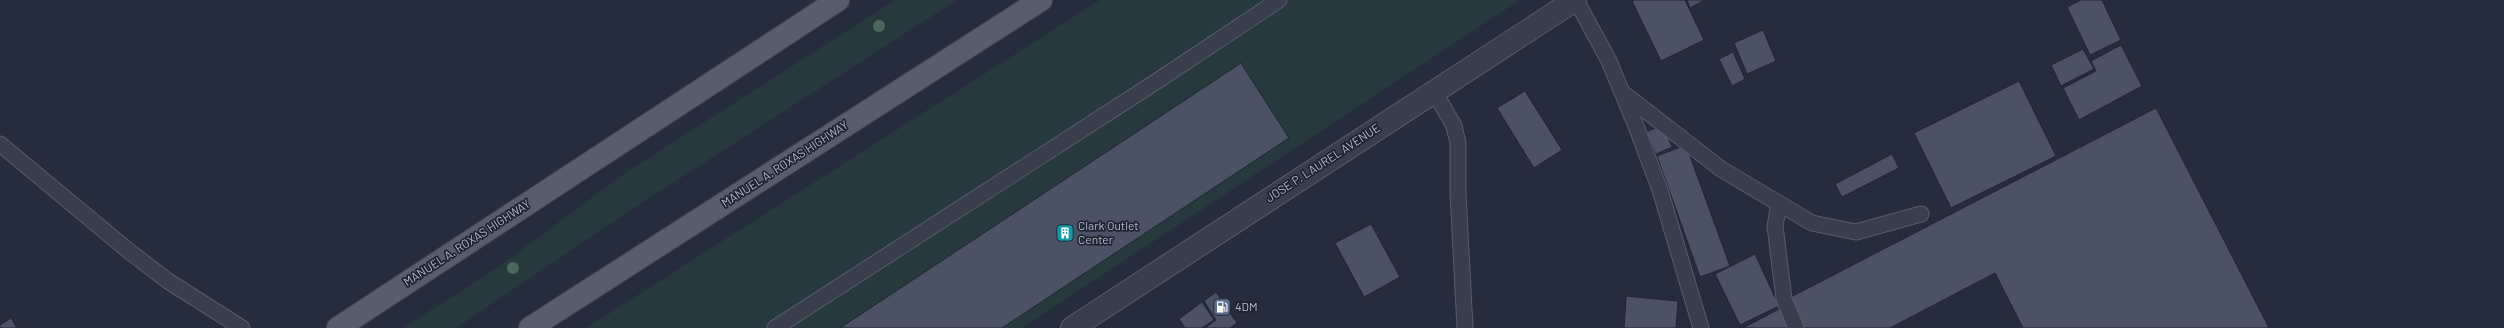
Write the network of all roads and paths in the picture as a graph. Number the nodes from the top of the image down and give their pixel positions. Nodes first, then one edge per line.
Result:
1 (838, 0) edge
2 (1040, 0) edge
3 (1279, 0) edge
4 (1575, 0) edge
5 (1434, 91) junction
6 (1622, 92) junction
7 (0, 144) edge
8 (1779, 204) junction
9 (1921, 214) dead end
10 (242, 328) edge
11 (338, 328) edge
12 (530, 328) edge
13 (775, 328) edge
14 (1072, 328) edge
15 (1465, 328) edge
16 (1701, 328) edge
17 (1796, 328) edge

1 - 11 main road, MANUEL A. ROXAS HIGHWAY
2 - 12 main road, MANUEL A. ROXAS HIGHWAY
3 - 13 lane
4 - 5 street, JOSE P. LAUREL AVENUE
4 - 6 lane
5 - 14 street, JOSE P. LAUREL AVENUE
5 - 15 lane
6 - 8 lane
6 - 16 lane
7 - 10 lane
8 - 9 lane
8 - 17 lane

